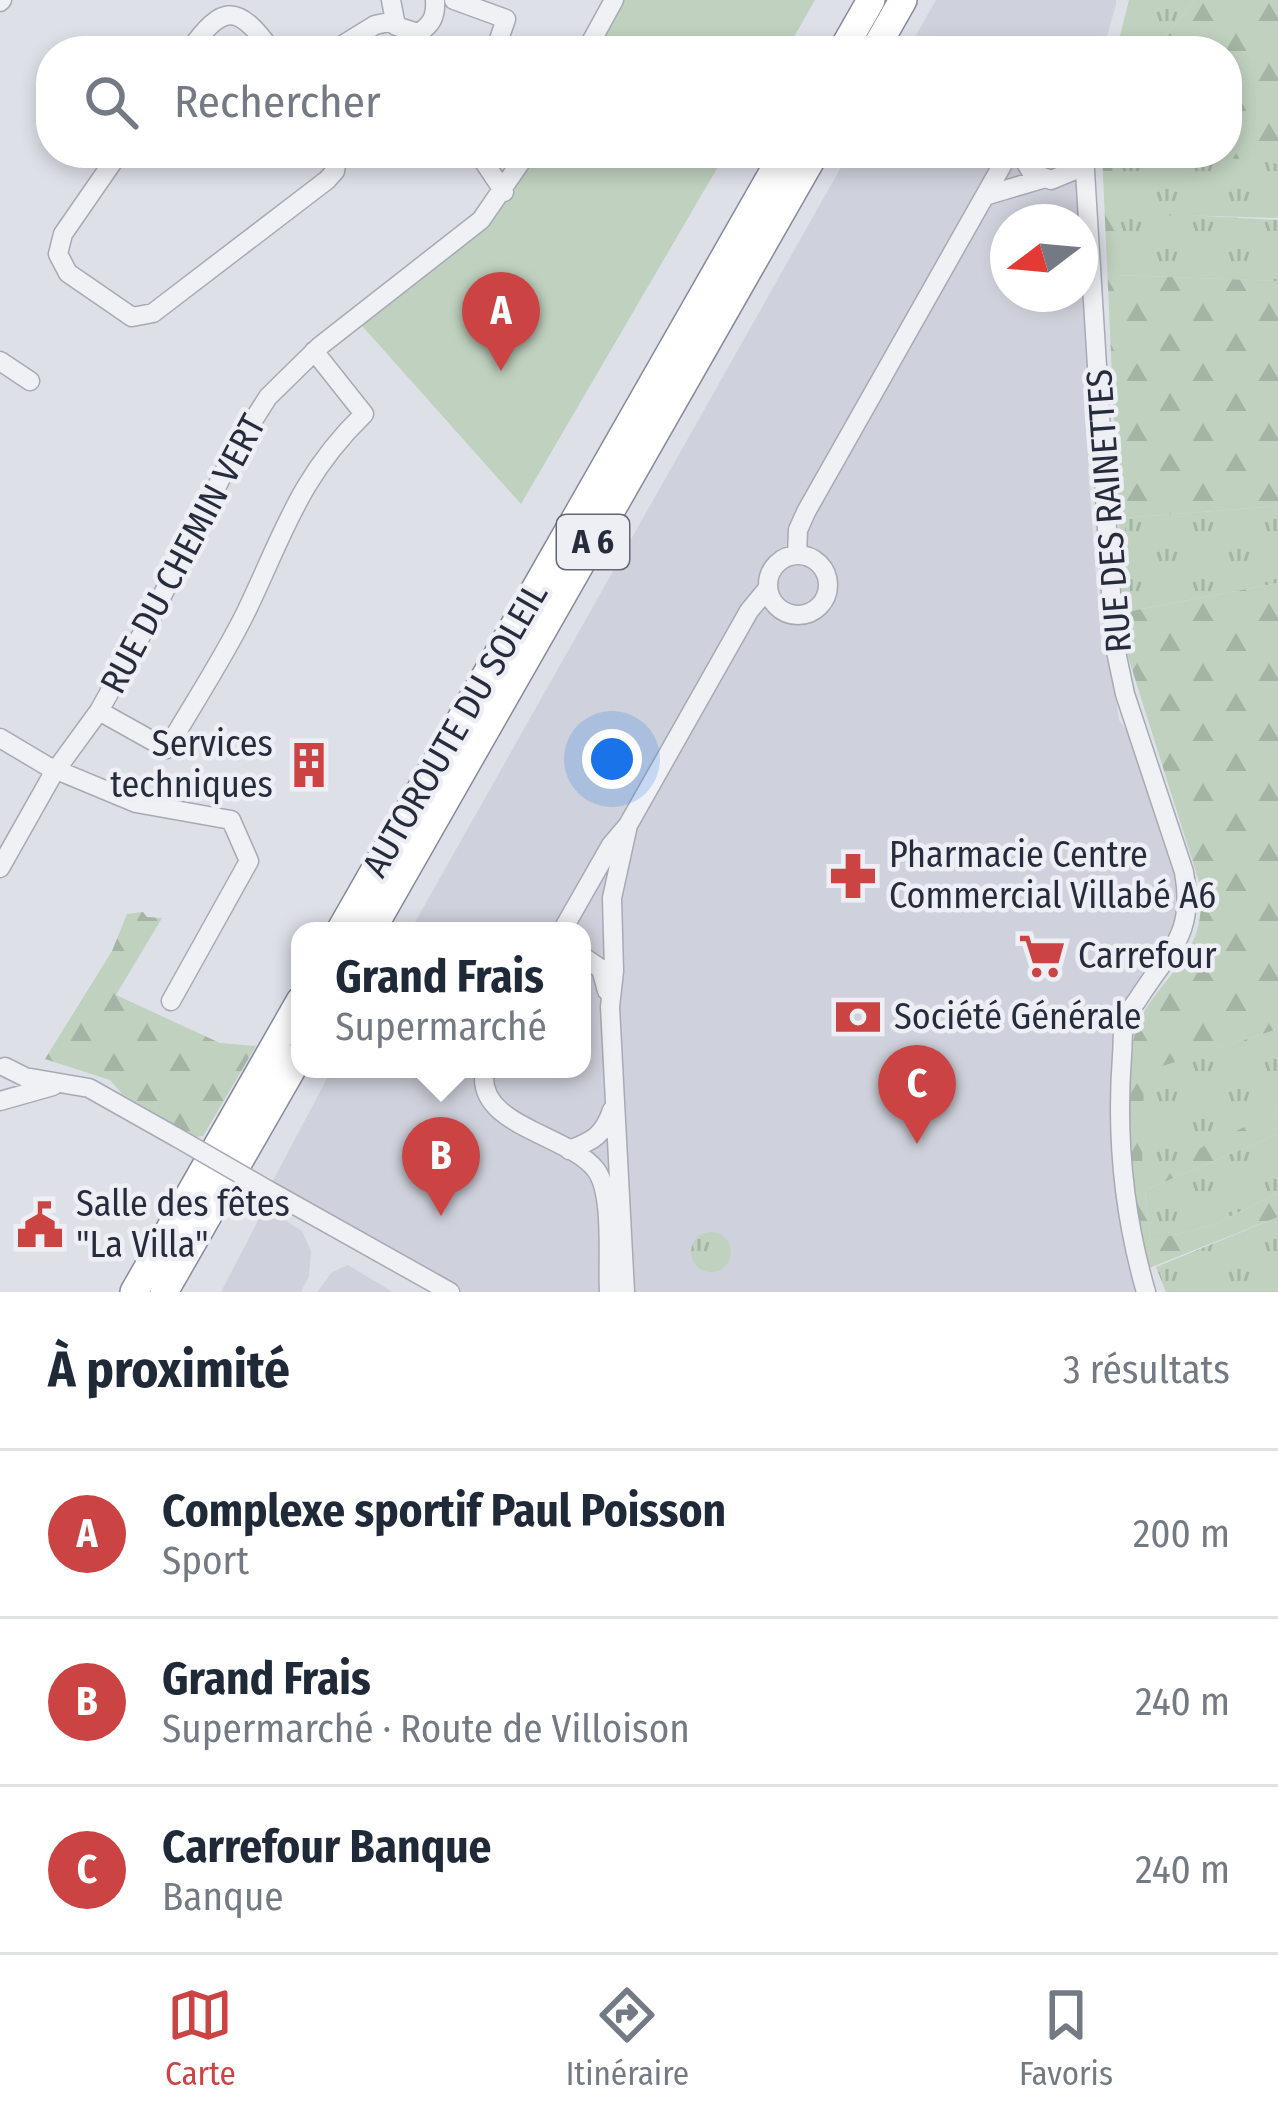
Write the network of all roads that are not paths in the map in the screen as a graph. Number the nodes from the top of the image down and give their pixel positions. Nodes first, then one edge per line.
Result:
1 (391, 0) edge
2 (435, 0) edge
3 (454, 0) edge
4 (614, 0) edge
5 (871, 0) edge
6 (903, 0) edge
7 (395, 24) junction
8 (428, 27) junction
9 (200, 36) edge
10 (262, 36) edge
11 (357, 36) edge
12 (397, 36) edge
13 (426, 36) edge
14 (500, 36) edge
15 (594, 36) edge
16 (851, 36) edge
17 (883, 36) edge
18 (109, 168) edge
19 (336, 168) edge
20 (488, 168) edge
21 (517, 168) edge
22 (775, 168) edge
23 (806, 168) edge
24 (1002, 168) edge
25 (1030, 168) edge
26 (1077, 168) edge
27 (1085, 168) edge
28 (1051, 179) junction
29 (504, 191) junction
30 (988, 195) junction
31 (1086, 203) junction
32 (314, 351) junction
33 (0, 361) edge
34 (30, 382) dead end
35 (797, 555) junction
36 (768, 588) junction
37 (785, 613) junction
38 (743, 625) junction
39 (99, 711) junction
40 (0, 738) edge
41 (57, 769) junction
42 (628, 825) junction
43 (0, 868) edge
44 (345, 922) edge
45 (376, 922) edge
46 (567, 922) edge
47 (591, 962) edge
48 (171, 1001) dead end
49 (610, 1007) junction
50 (291, 1017) edge
51 (2, 1071) edge
52 (291, 1071) edge
53 (484, 1078) edge
54 (58, 1084) junction
55 (0, 1101) edge
56 (614, 1106) junction
57 (569, 1150) junction
58 (134, 1292) edge
59 (164, 1292) edge
60 (450, 1292) edge
61 (609, 1292) edge
62 (625, 1292) edge
63 (1146, 1292) edge

1 - 7 street
2 - 8 street
3 - 14 street
4 - 15 street
5 - 16 highway
6 - 17 highway
7 - 8 street
7 - 11 street
7 - 12 street
8 - 13 street
9 - 10 street
18 - 19 street
20 - 29 street
21 - 29 street, RUE DU CHEMIN VERT
22 - 44 highway, AUTOROUTE DU SOLEIL / A 6
23 - 45 highway, AUTOROUTE DU SOLEIL / A 6
24 - 30 street
25 - 28 street
26 - 28 street
27 - 31 street, RUE DES RAINETTES
28 - 30 street
28 - 31 street
29 - 32 street, RUE DU CHEMIN VERT
30 - 35 street
31 - 63 street, RUE DES RAINETTES
32 - 39 street, RUE DU CHEMIN VERT
32 - 39 street
33 - 34 street
35 - 36 street
35 - 37 street
36 - 37 street
36 - 38 street
37 - 38 street
38 - 42 street
39 - 41 street, RUE DU CHEMIN VERT
40 - 41 street
41 - 43 street, RUE DU CHEMIN VERT
41 - 48 street
42 - 46 street
42 - 49 street
47 - 49 street
49 - 56 street
50 - 58 highway
51 - 54 street
52 - 59 highway
53 - 57 street
54 - 55 street
54 - 60 street, bridge
56 - 57 street
56 - 62 street
57 - 61 street

